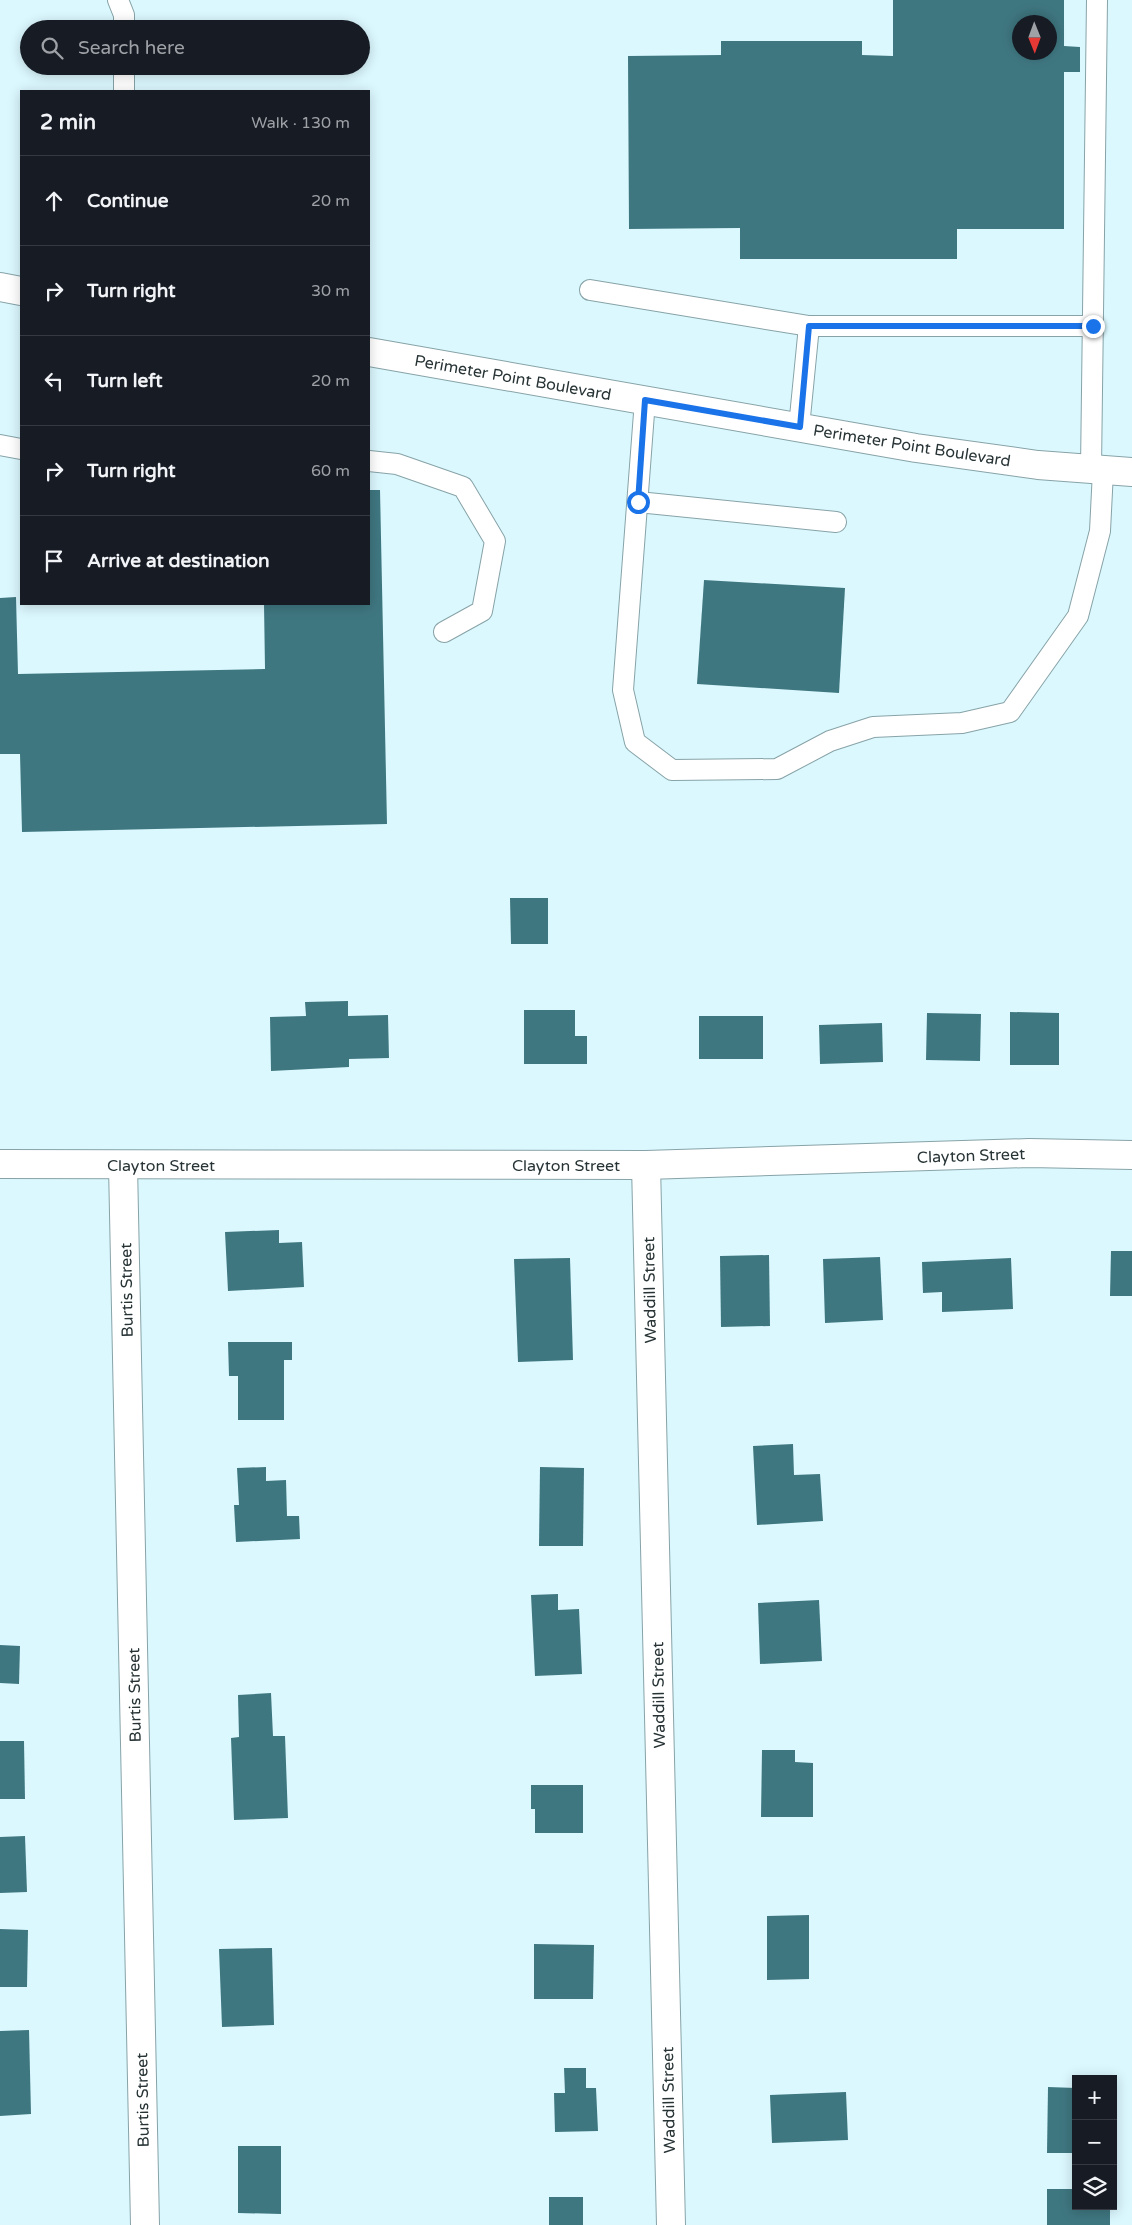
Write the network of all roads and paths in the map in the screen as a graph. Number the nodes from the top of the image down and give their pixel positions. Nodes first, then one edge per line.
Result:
1 (118, 0) edge
2 (1097, 0) edge
3 (124, 20) edge
4 (124, 75) edge
5 (124, 90) edge
6 (0, 287) edge
7 (590, 290) dead end
8 (20, 291) edge
9 (809, 326) junction
10 (1093, 326) junction
11 (370, 352) edge
12 (645, 400) junction
13 (800, 427) junction
14 (0, 445) edge
15 (20, 448) edge
16 (370, 461) edge
17 (1097, 470) junction
18 (1132, 472) edge
19 (638, 502) junction
20 (836, 522) dead end
21 (444, 632) dead end
22 (1132, 1155) edge
23 (0, 1164) edge
24 (123, 1165) junction
25 (646, 1165) junction
26 (145, 2225) edge
27 (671, 2225) edge

1 - 3 lane
2 - 10 lane
4 - 5 lane
6 - 8 street
7 - 9 lane
9 - 10 lane
9 - 13 lane
10 - 17 lane
11 - 12 street, Perimeter Point Boulevard
12 - 13 street, Perimeter Point Boulevard
12 - 19 lane
13 - 17 street, Perimeter Point Boulevard
14 - 15 lane
16 - 21 lane
17 - 18 street, Perimeter Point Boulevard
17 - 19 lane
19 - 20 lane
22 - 25 street, Clayton Street
23 - 24 street, Clayton Street
24 - 25 street, Clayton Street
24 - 26 street, Burtis Street
25 - 27 street, Waddill Street

